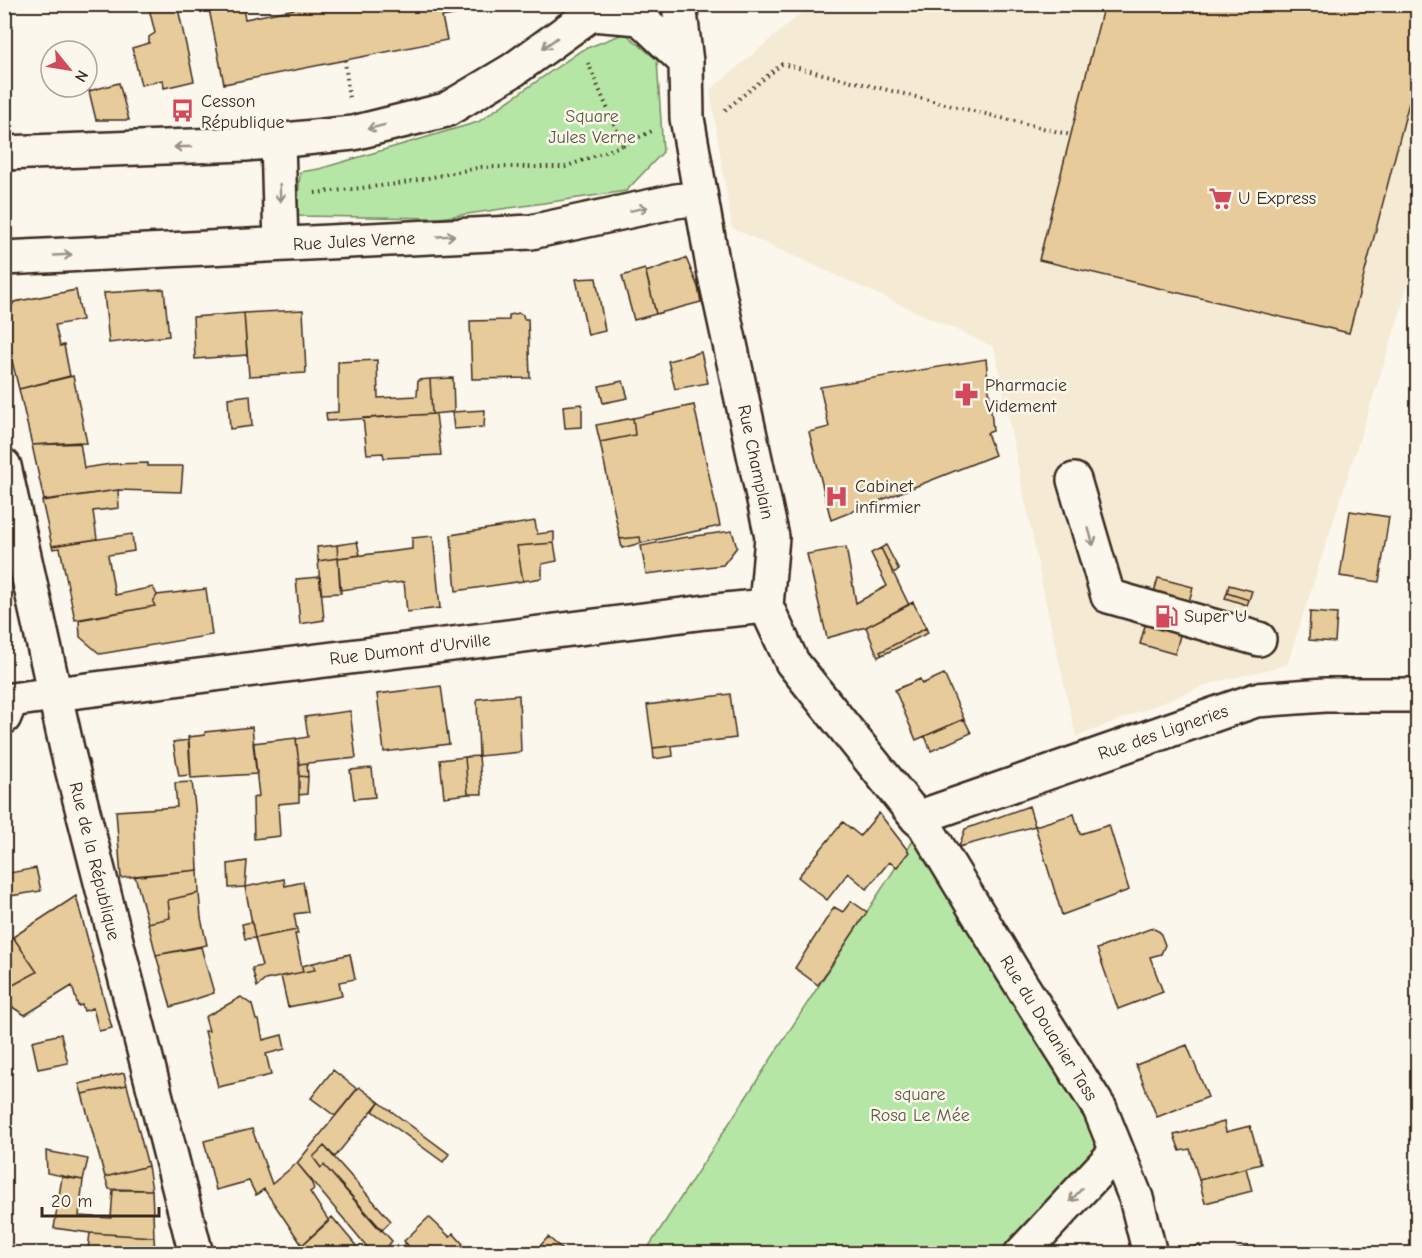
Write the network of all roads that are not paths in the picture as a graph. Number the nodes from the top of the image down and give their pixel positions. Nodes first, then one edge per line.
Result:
1 (679, 4) edge
2 (592, 9) edge
3 (686, 62) junction
4 (278, 142) junction
5 (4, 153) edge
6 (701, 198) junction
7 (281, 244) junction
8 (4, 258) edge
9 (4, 466) edge
10 (1074, 480) dead end
11 (766, 606) junction
12 (1259, 639) dead end
13 (55, 694) junction
14 (1418, 695) edge
15 (7, 703) edge
16 (917, 818) junction
17 (1116, 1152) junction
18 (196, 1254) edge
19 (1021, 1254) edge
20 (1150, 1254) edge

1 - 3 street, Rue Champlain
2 - 3 street
2 -> 4 street
3 - 6 street, Rue Champlain
4 -> 5 street
4 -> 7 street
7 -> 6 street, Rue Jules Verne
6 - 11 street, Rue Champlain
8 -> 7 street, Rue Jules Verne
9 - 13 street, Rue de la République
10 -> 12 street
11 - 13 street, Rue Dumont d'Urville
11 - 16 street, Rue Champlain
13 - 15 street, Rue Dumont d'Urville
13 - 18 street, Rue de la République
14 - 16 street, Rue des Ligneries
16 - 17 street, Rue du Douanier Tass
17 -> 19 street
17 - 20 street, Rue du Douanier Tass

